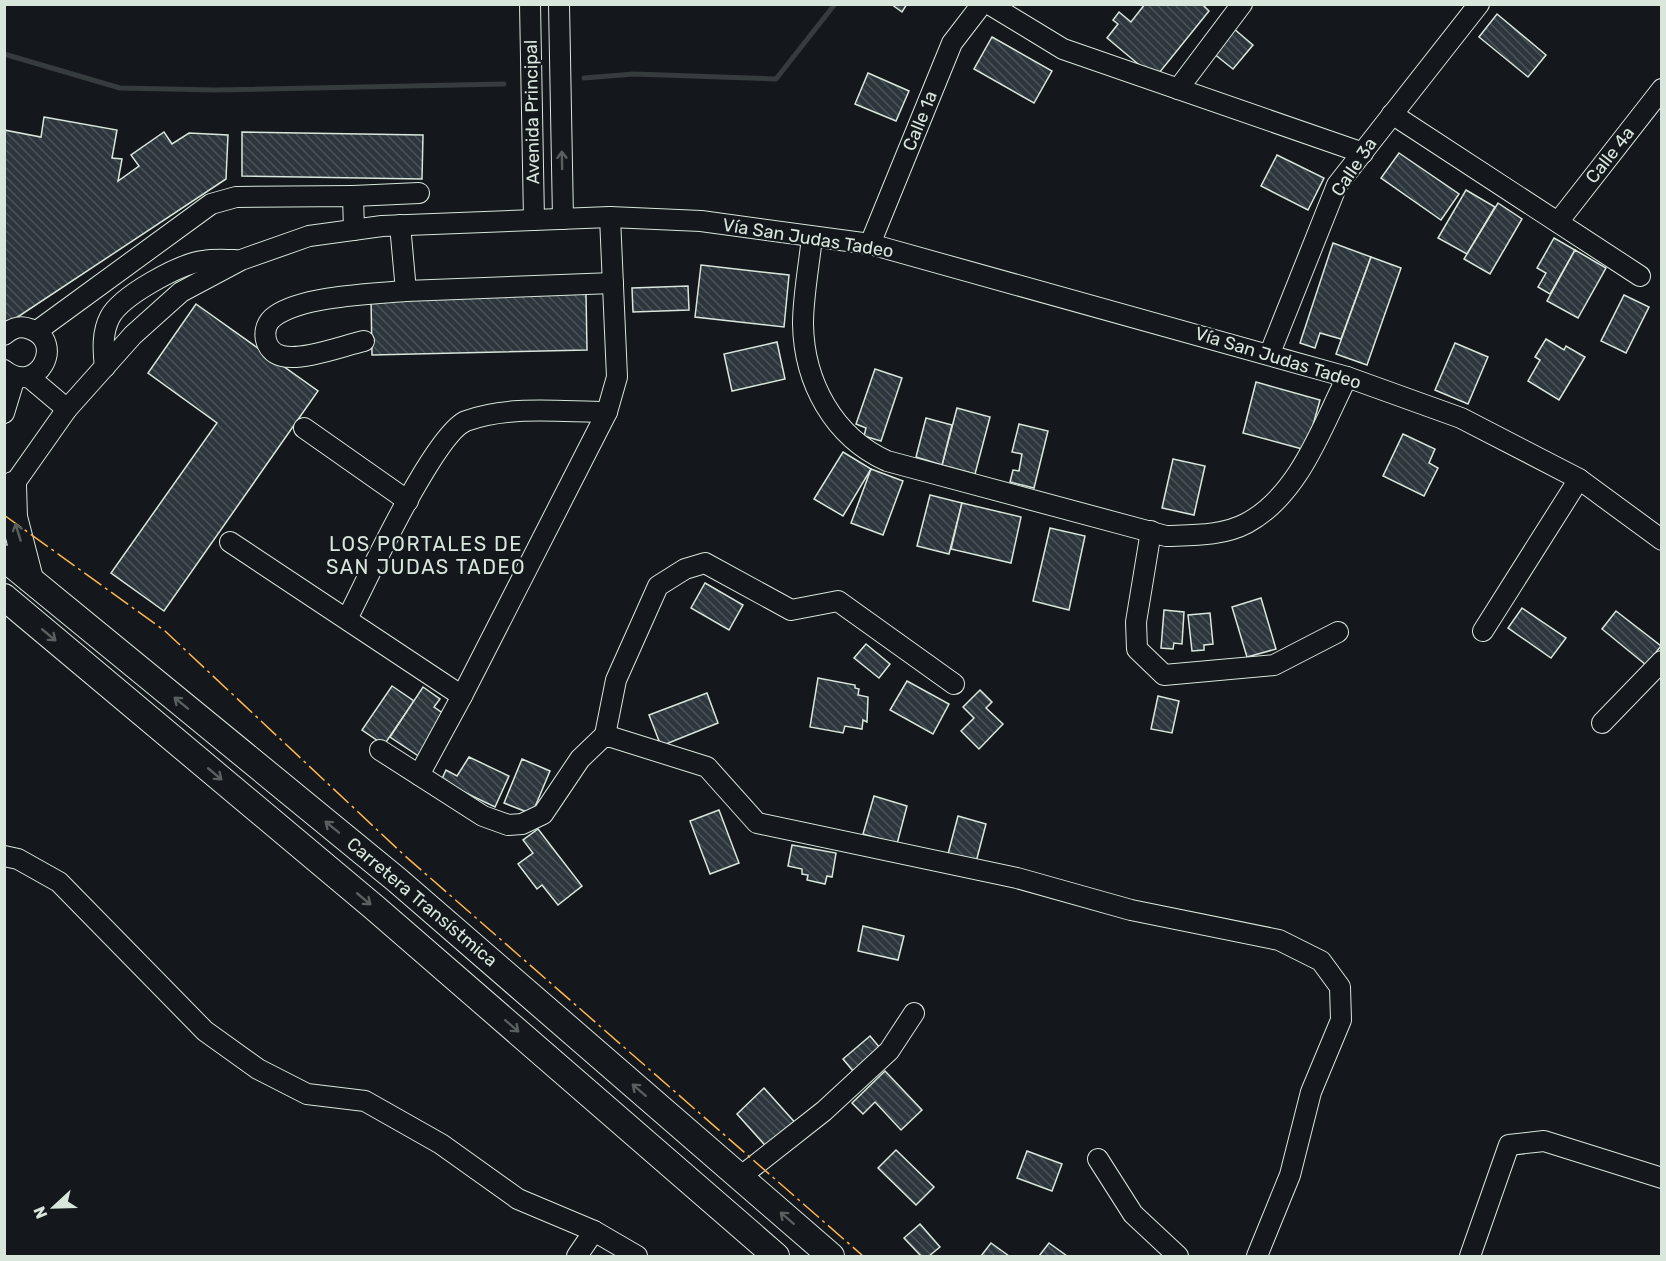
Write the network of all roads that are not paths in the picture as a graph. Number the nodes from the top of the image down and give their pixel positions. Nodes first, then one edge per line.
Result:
1 (530, 4) edge
2 (559, 4) edge
3 (982, 4) edge
4 (989, 4) edge
5 (1242, 4) edge
6 (1479, 4) edge
7 (1662, 88) edge
8 (1178, 89) junction
9 (1392, 114) junction
10 (1363, 153) junction
11 (419, 193) dead end
12 (353, 196) junction
13 (610, 217) junction
14 (563, 219) junction
15 (534, 220) junction
16 (1558, 222) junction
17 (400, 225) junction
18 (354, 230) junction
19 (812, 237) junction
20 (870, 244) junction
21 (241, 260) junction
22 (1640, 276) dead end
23 (613, 283) junction
24 (406, 291) junction
25 (37, 331) junction
26 (4, 335) edge
27 (364, 341) dead end
28 (1270, 353) junction
29 (105, 366) junction
30 (16, 375) edge
31 (1347, 377) junction
32 (67, 409) junction
33 (607, 412) junction
34 (4, 413) edge
35 (304, 428) dead end
36 (1580, 479) junction
37 (7, 491) edge
38 (408, 501) junction
39 (1151, 531) junction
40 (1662, 540) edge
41 (230, 542) dead end
42 (4, 558) edge
43 (30, 579) junction
44 (4, 597) edge
45 (347, 619) junction
46 (1483, 631) dead end
47 (1338, 632) dead end
48 (1662, 661) edge
49 (954, 684) dead end
50 (462, 696) junction
51 (1602, 723) dead end
52 (605, 735) junction
53 (380, 750) dead end
54 (419, 775) junction
55 (4, 856) edge
56 (914, 1013) dead end
57 (1098, 1159) dead end
58 (740, 1177) junction
59 (1662, 1178) edge
60 (594, 1231) junction
61 (577, 1257) edge
62 (637, 1257) edge
63 (776, 1257) edge
64 (831, 1257) edge
65 (1178, 1257) edge
66 (1257, 1257) edge
67 (1470, 1257) edge

1 - 15 street, Avenida Principal
14 -> 2 street, Avenida Principal
3 - 20 street, Calle 1a
4 - 8 street
5 - 8 street
6 - 9 street, Calle 3a
7 - 16 street, Calle 4a
8 - 10 street
9 - 10 street, Calle 3a
9 - 16 street
10 - 28 street, Calle 3a
11 - 12 street
12 - 18 street
12 - 25 street
13 - 14 street, Vía San Judas Tadeo
13 - 19 street, Vía San Judas Tadeo
13 - 23 street
14 - 15 street, Vía San Judas Tadeo
15 - 17 street, Vía San Judas Tadeo
16 - 22 street
17 - 18 street, Vía San Judas Tadeo
17 - 24 street
18 - 21 street, Vía San Judas Tadeo
19 - 20 street, Vía San Judas Tadeo
19 - 39 street
20 - 28 street, Vía San Judas Tadeo
21 - 29 street, Vía San Judas Tadeo
21 - 29 street
23 - 24 street
23 - 33 street
24 - 27 street
25 - 26 street
25 - 30 street
28 - 31 street, Vía San Judas Tadeo
29 - 32 street, Vía San Judas Tadeo
30 - 32 street
30 - 34 street
31 - 36 street, Vía San Judas Tadeo
31 - 39 street
32 - 37 street, Vía San Judas Tadeo
33 - 38 street
33 - 50 street
35 - 38 street
36 - 40 street, Vía San Judas Tadeo
36 - 46 street
43 -> 37 main road
38 - 45 street
39 - 47 street
41 - 45 street
42 - 43 main road, Carretera Transístmica
58 -> 43 main road, Carretera Transístmica
44 -> 63 main road, Carretera Transístmica
45 - 50 street
48 - 51 street
49 - 52 street
50 - 54 street
52 - 54 street
52 - 66 street
53 - 54 street
55 - 60 street
56 - 58 street
57 - 65 street
64 -> 58 main road, Carretera Transístmica
59 - 67 street
60 - 61 street
60 - 62 street

